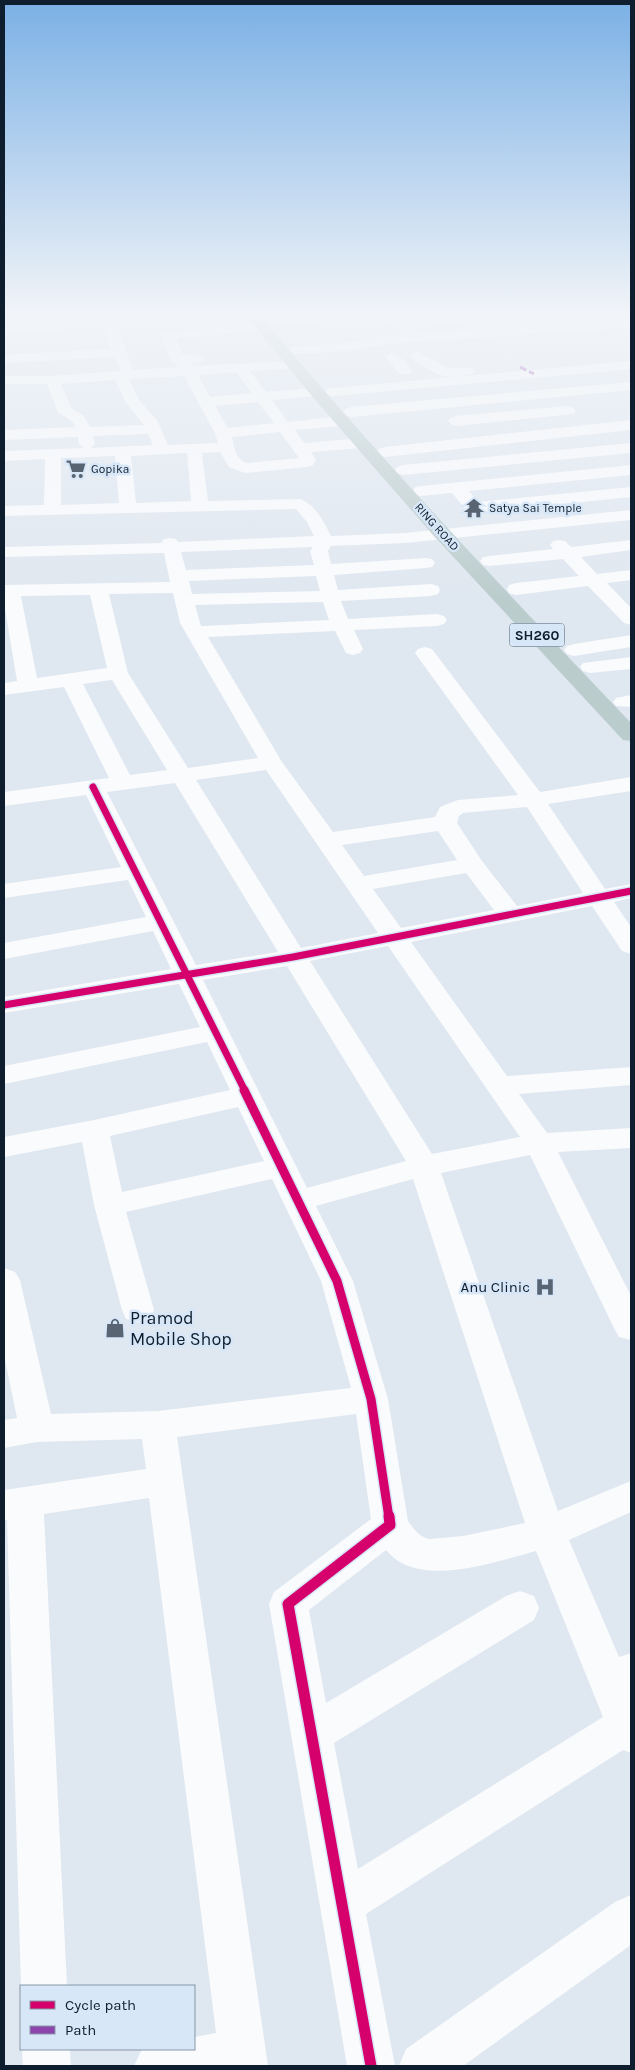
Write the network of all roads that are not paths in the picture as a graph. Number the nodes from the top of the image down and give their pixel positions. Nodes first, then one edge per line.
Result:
1 (65, 410) edge
2 (142, 410) joint
3 (209, 410) edge
4 (271, 410) edge
5 (340, 410) edge
6 (415, 410) edge
7 (577, 410) edge
8 (122, 412) dead end
9 (93, 414) dead end
10 (73, 415) junction
11 (55, 416) dead end
12 (347, 417) junction
13 (442, 422) dead end
14 (631, 425) edge
15 (285, 427) junction
16 (152, 429) junction
17 (85, 432) junction
18 (4, 435) edge
19 (225, 440) junction
20 (362, 443) junction
21 (300, 448) junction
22 (631, 448) edge
23 (194, 449) junction
24 (164, 450) junction
25 (88, 452) junction
26 (123, 452) junction
27 (385, 452) junction
28 (53, 454) junction
29 (4, 456) edge
30 (269, 466) junction
31 (403, 470) junction
32 (631, 470) edge
33 (456, 487) junction
34 (422, 491) junction
35 (631, 492) edge
36 (300, 504) junction
37 (200, 506) junction
38 (128, 508) junction
39 (474, 508) junction
40 (52, 509) junction
41 (4, 511) edge
42 (631, 511) edge
43 (631, 515) edge
44 (539, 524) junction
45 (490, 527) junction
46 (450, 531) junction
47 (324, 540) junction
48 (170, 545) junction
49 (631, 545) edge
50 (4, 547) edge
51 (4, 552) edge
52 (567, 553) junction
53 (490, 561) junction
54 (426, 563) dead end
55 (323, 570) junction
56 (631, 575) edge
57 (594, 580) junction
58 (98, 588) junction
59 (181, 588) junction
60 (516, 589) junction
61 (431, 590) dead end
62 (7, 591) edge
63 (330, 596) junction
64 (529, 603) dead end
65 (628, 613) edge
66 (437, 620) dead end
67 (341, 624) junction
68 (195, 632) junction
69 (631, 641) edge
70 (568, 643) joint
71 (353, 649) dead end
72 (425, 653) dead end
73 (631, 663) edge
74 (118, 673) junction
75 (71, 680) junction
76 (28, 686) junction
77 (4, 689) edge
78 (615, 691) edge
79 (631, 735) edge
80 (272, 764) junction
81 (182, 776) junction
82 (631, 784) edge
83 (108, 785) junction
84 (4, 799) edge
85 (534, 800) junction
86 (445, 823) junction
87 (327, 840) junction
88 (472, 865) junction
89 (136, 872) junction
90 (358, 884) junction
91 (6, 886) edge
92 (631, 891) edge
93 (599, 897) junction
94 (510, 914) junction
95 (162, 922) junction
96 (394, 936) junction
97 (631, 946) edge
98 (4, 951) edge
99 (294, 957) junction
100 (186, 973) junction
101 (4, 1005) edge
102 (216, 1032) junction
103 (4, 1075) edge
104 (631, 1076) edge
105 (499, 1086) junction
106 (247, 1096) junction
107 (94, 1130) junction
108 (631, 1138) edge
109 (539, 1143) junction
110 (4, 1147) edge
111 (424, 1166) junction
112 (281, 1167) junction
113 (298, 1201) junction
114 (109, 1205) junction
115 (4, 1280) edge
116 (138, 1310) dead end
117 (9, 1326) edge
118 (631, 1328) edge
119 (371, 1399) junction
120 (158, 1425) junction
121 (37, 1428) junction
122 (4, 1434) edge
123 (166, 1482) junction
124 (631, 1496) edge
125 (14, 1504) edge
126 (390, 1526) junction
127 (547, 1533) junction
128 (520, 1608) dead end
129 (621, 1679) edge
130 (629, 1729) edge
131 (311, 1734) junction
132 (342, 1904) junction
133 (631, 1918) edge
134 (44, 1985) edge
135 (46, 2050) edge
136 (244, 2060) edge
137 (47, 2066) edge
138 (158, 2066) edge
139 (371, 2066) edge
140 (423, 2066) edge

1 - 10 street
2 - 8 street
2 - 16 street
3 - 19 street
4 - 15 street
5 - 12 highway, RING ROAD / SH260
6 - 12 street
7 - 13 street
9 - 10 street
10 - 11 street
10 - 17 street
12 - 15 street
12 - 20 highway, RING ROAD / SH260
12 - 27 highway, RING ROAD / SH260
14 - 27 street
15 - 19 street
15 - 21 street
16 - 17 street
16 - 24 street
17 - 18 street
17 - 25 street
19 - 23 street
19 - 30 street
20 - 21 street
20 - 46 highway, RING ROAD / SH260
21 - 30 street
22 - 31 street
23 - 24 street
23 - 37 street
24 - 26 street
25 - 26 street
25 - 28 street
26 - 38 street
27 - 31 highway, RING ROAD / SH260
28 - 29 street
28 - 40 street
30 - 36 street
31 - 34 highway, RING ROAD / SH260
32 - 33 street
33 - 34 street
33 - 39 street
34 - 46 highway, RING ROAD / SH260
35 - 39 street
36 - 37 street
36 - 47 street
37 - 38 street
38 - 40 street
39 - 45 street
40 - 41 street
42 - 45 street
43 - 44 street
44 - 45 street
44 - 52 street
45 - 46 street
46 - 47 street
46 - 53 highway, RING ROAD / SH260
46 - 79 highway, RING ROAD / SH260
47 - 48 street
47 - 55 street
48 - 50 street
48 - 51 street
48 - 59 street
49 - 52 street
52 - 53 street
52 - 57 street
53 - 60 highway, RING ROAD / SH260
54 - 55 street
55 - 59 street
55 - 63 street
56 - 57 street
57 - 60 street
57 - 65 street
58 - 59 street
58 - 62 street
58 - 74 street
59 - 63 street
59 - 68 street
60 - 64 highway, RING ROAD / SH260
61 - 63 street
62 - 76 street
63 - 67 street
66 - 67 street
67 - 68 street
67 - 71 street
68 - 80 street
69 - 70 street
70 - 78 highway, SH260
72 - 85 street
73 - 78 street
74 - 75 street
74 - 81 street
75 - 76 street
75 - 83 street
76 - 77 street
80 - 81 street
80 - 87 street
81 - 83 street
81 - 99 street
82 - 85 street
83 - 84 street
83 - 89 street
85 - 86 street
85 - 93 street
86 - 87 street
86 - 88 street
87 - 90 street
88 - 90 street
88 - 94 street
89 - 91 street
89 - 95 street
90 - 96 street
92 - 93 street
93 - 94 street
93 - 97 street
94 - 96 street
95 - 98 street
95 - 100 street
96 - 99 street
96 - 105 street
99 - 100 street
99 - 111 street
100 - 101 street
100 - 102 street
102 - 103 street
102 - 106 street
104 - 105 street
105 - 109 street
106 - 107 street
106 - 112 street
107 - 110 street
107 - 114 street
108 - 109 street
109 - 111 street
109 - 118 street
111 - 113 street
111 - 127 street
112 - 113 street
112 - 114 street
113 - 119 street
114 - 116 street
115 - 117 street
117 - 121 street
119 - 120 street
119 - 126 street
120 - 121 street
120 - 123 street
121 - 122 street
123 - 125 street
123 - 136 street
124 - 127 street
125 - 134 street
126 - 127 street
126 - 131 street
127 - 129 street
128 - 131 street
129 - 130 street
130 - 132 street
131 - 132 street
132 - 139 street
133 - 140 street
135 - 137 street
136 - 138 street

